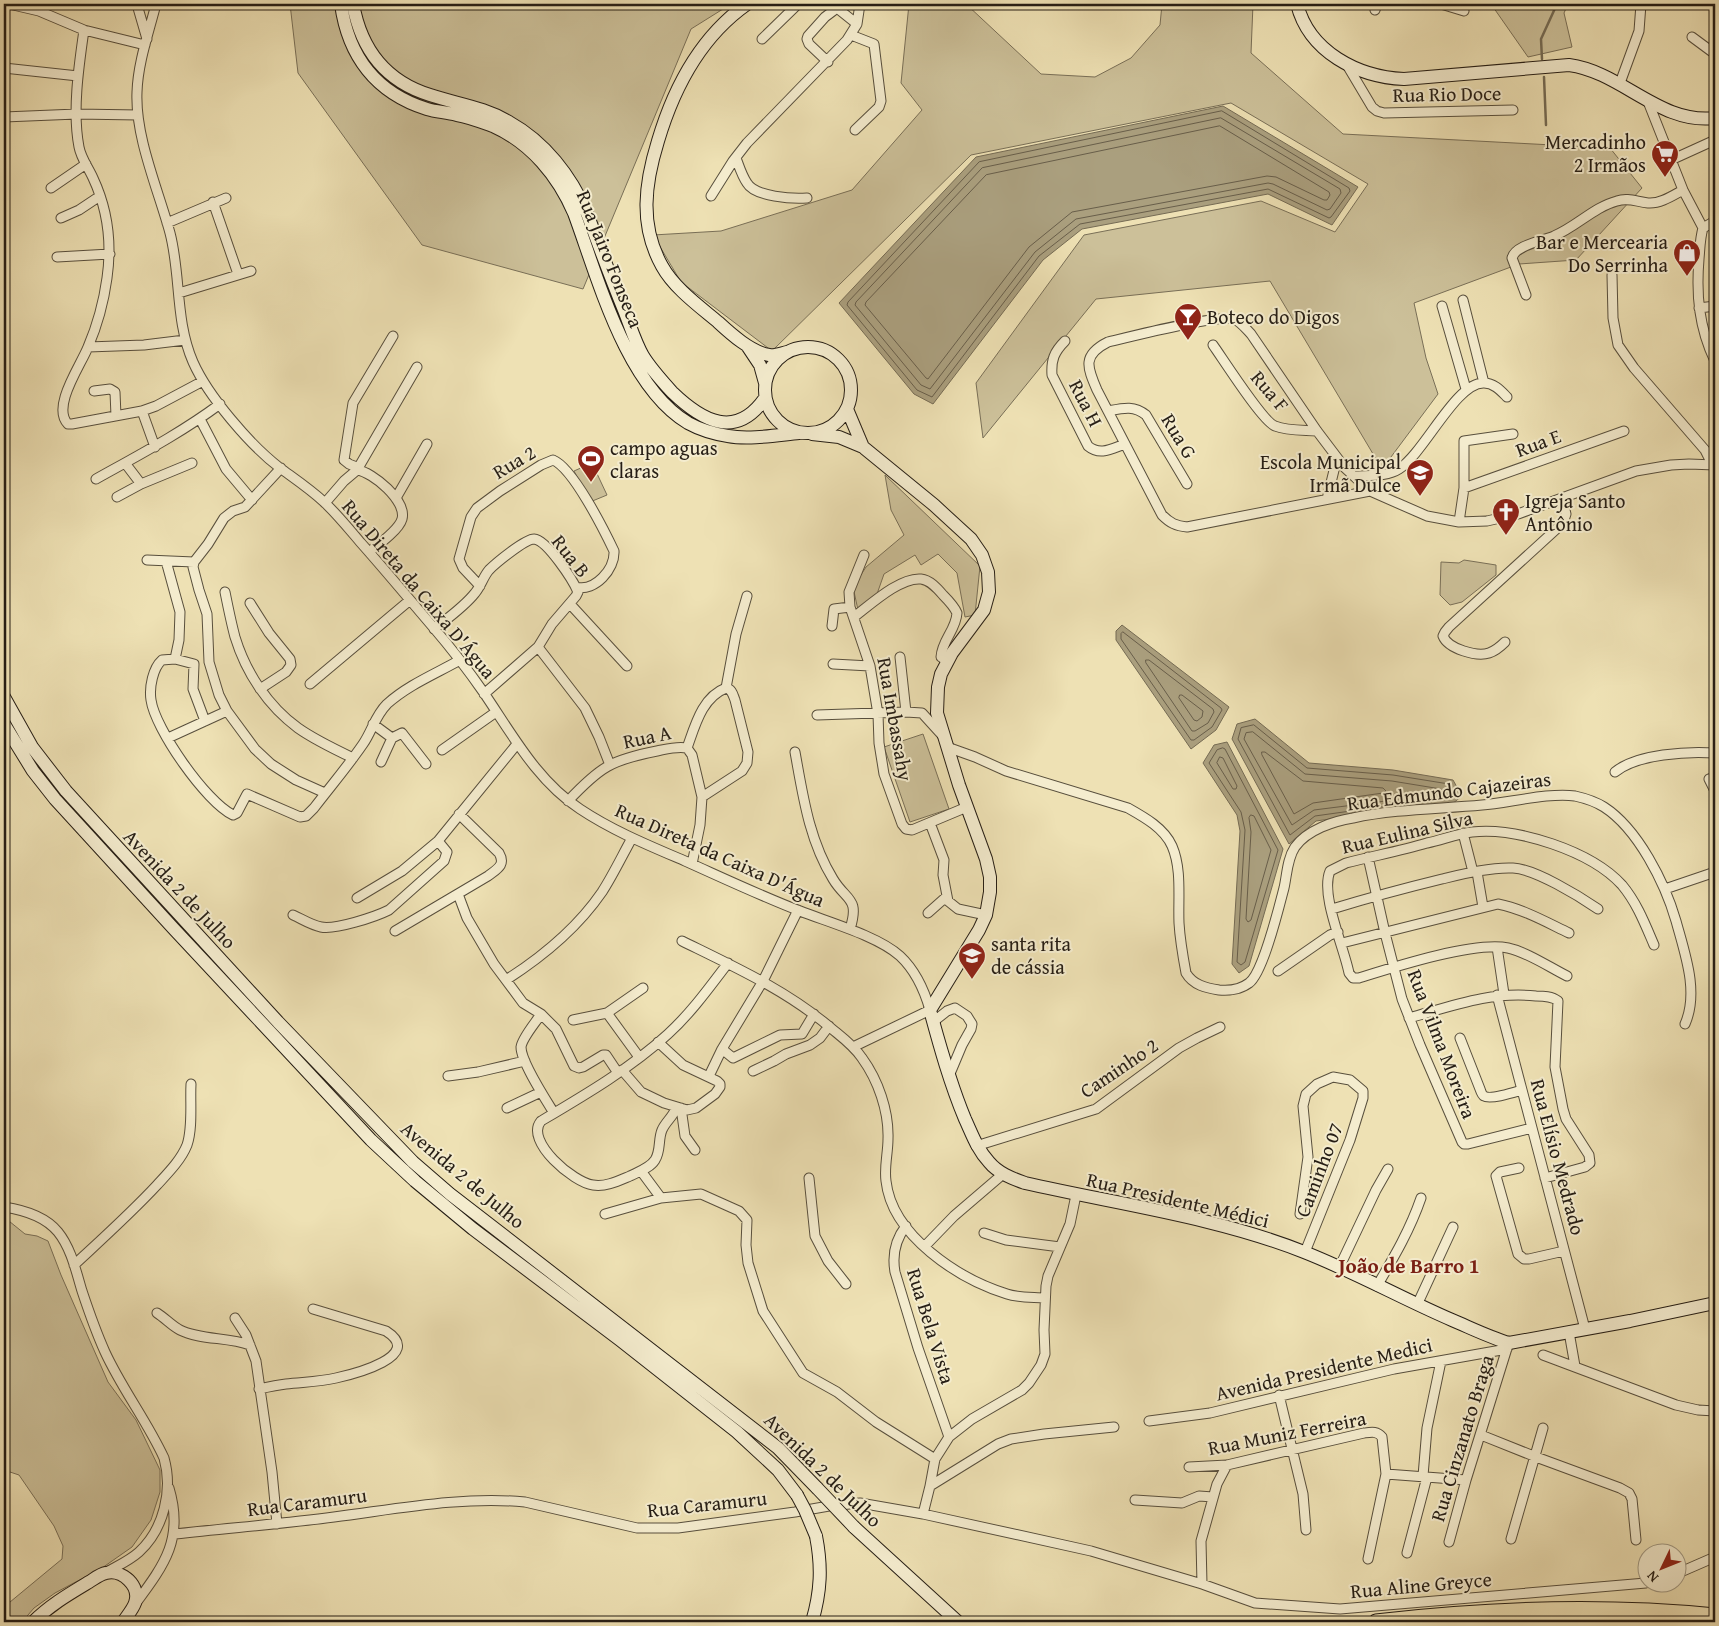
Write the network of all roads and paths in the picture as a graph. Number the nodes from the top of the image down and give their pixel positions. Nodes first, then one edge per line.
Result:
1 (10, 4) edge
2 (140, 4) edge
3 (156, 4) edge
4 (341, 4) edge
5 (353, 4) edge
6 (747, 4) edge
7 (798, 4) edge
8 (860, 4) edge
9 (1297, 4) edge
10 (1441, 4) edge
11 (1641, 4) edge
12 (835, 6) edge
13 (1464, 11) dead end
14 (857, 24) junction
15 (84, 30) junction
16 (851, 35) junction
17 (1692, 37) dead end
18 (762, 40) dead end
19 (146, 42) junction
20 (1715, 54) edge
21 (828, 62) junction
22 (1347, 65) junction
23 (4, 68) edge
24 (78, 76) junction
25 (1620, 83) junction
26 (1646, 99) junction
27 (1513, 110) dead end
28 (77, 114) junction
29 (138, 115) junction
30 (4, 117) edge
31 (1715, 118) edge
32 (856, 130) dead end
33 (1715, 140) edge
34 (736, 158) junction
35 (1671, 160) junction
36 (86, 164) junction
37 (52, 188) dead end
38 (1683, 190) junction
39 (100, 196) junction
40 (711, 196) dead end
41 (226, 198) dead end
42 (807, 198) dead end
43 (213, 202) junction
44 (61, 218) dead end
45 (1715, 221) edge
46 (167, 222) junction
47 (1703, 228) junction
48 (110, 254) junction
49 (57, 256) dead end
50 (251, 271) dead end
51 (238, 274) junction
52 (1612, 275) dead end
53 (179, 293) junction
54 (1526, 295) dead end
55 (1463, 300) dead end
56 (1442, 306) dead end
57 (1715, 306) edge
58 (1699, 308) junction
59 (393, 336) dead end
60 (185, 340) junction
61 (1065, 341) dead end
62 (745, 344) junction
63 (1214, 345) dead end
64 (88, 347) junction
65 (787, 352) junction
66 (1715, 361) edge
67 (417, 367) dead end
68 (203, 381) junction
69 (765, 383) junction
70 (1484, 383) junction
71 (1466, 389) junction
72 (94, 391) dead end
73 (1507, 397) dead end
74 (765, 398) junction
75 (220, 404) junction
76 (847, 409) junction
77 (1108, 410) junction
78 (142, 411) junction
79 (116, 416) junction
80 (200, 419) junction
81 (1318, 431) junction
82 (1624, 431) dead end
83 (806, 433) junction
84 (1513, 434) dead end
85 (427, 444) dead end
86 (1125, 444) junction
87 (155, 447) junction
88 (863, 447) junction
89 (1337, 458) junction
90 (125, 463) junction
91 (192, 463) dead end
92 (1714, 464) edge
93 (281, 468) junction
94 (358, 469) junction
95 (1354, 476) junction
96 (96, 479) dead end
97 (141, 484) junction
98 (1187, 484) dead end
99 (1464, 488) junction
100 (1370, 491) junction
101 (117, 498) dead end
102 (396, 498) junction
103 (1562, 498) junction
104 (1327, 499) junction
105 (252, 500) junction
106 (325, 503) junction
107 (1459, 522) junction
108 (370, 552) junction
109 (864, 555) dead end
110 (147, 560) dead end
111 (166, 562) junction
112 (194, 562) junction
113 (480, 586) junction
114 (576, 587) junction
115 (225, 592) dead end
116 (747, 596) dead end
117 (410, 600) junction
118 (250, 603) dead end
119 (570, 604) junction
120 (850, 607) junction
121 (854, 617) junction
122 (832, 626) dead end
123 (434, 629) junction
124 (1505, 642) dead end
125 (538, 648) junction
126 (900, 657) dead end
127 (175, 659) junction
128 (460, 660) junction
129 (947, 661) junction
130 (833, 664) dead end
131 (628, 666) dead end
132 (870, 666) junction
133 (310, 684) dead end
134 (726, 688) junction
135 (260, 690) junction
136 (484, 694) junction
137 (4, 697) edge
138 (227, 711) junction
139 (496, 712) junction
140 (906, 712) junction
141 (878, 714) junction
142 (817, 715) dead end
143 (205, 721) junction
144 (4, 724) edge
145 (373, 724) junction
146 (168, 738) junction
147 (392, 738) junction
148 (945, 742) junction
149 (517, 744) junction
150 (687, 748) junction
151 (442, 750) dead end
152 (796, 752) dead end
153 (1714, 753) edge
154 (352, 758) junction
155 (381, 762) dead end
156 (426, 764) dead end
157 (610, 765) junction
158 (1615, 772) dead end
159 (1715, 777) edge
160 (1715, 791) edge
161 (325, 793) junction
162 (702, 797) junction
163 (568, 801) junction
164 (967, 807) junction
165 (459, 814) junction
166 (930, 823) junction
167 (1463, 833) junction
168 (632, 838) junction
169 (438, 841) junction
170 (1368, 857) junction
171 (692, 864) junction
172 (1475, 872) junction
173 (1715, 872) edge
174 (1665, 889) junction
175 (458, 894) junction
176 (1376, 895) junction
177 (946, 897) junction
178 (357, 898) dead end
179 (1483, 907) junction
180 (1332, 909) junction
181 (1598, 909) dead end
182 (798, 910) junction
183 (928, 913) dead end
184 (292, 915) dead end
185 (986, 915) junction
186 (850, 929) junction
187 (394, 931) dead end
188 (1338, 932) junction
189 (1385, 933) junction
190 (1570, 933) dead end
191 (682, 941) dead end
192 (1342, 943) junction
193 (1654, 946) dead end
194 (1497, 947) junction
195 (728, 963) junction
196 (1394, 968) junction
197 (1278, 971) dead end
198 (1567, 976) dead end
199 (506, 980) junction
200 (763, 981) junction
201 (643, 988) dead end
202 (1500, 995) junction
203 (607, 1013) junction
204 (541, 1014) junction
205 (814, 1014) junction
206 (932, 1016) junction
207 (1409, 1018) junction
208 (572, 1020) dead end
209 (1685, 1024) dead end
210 (829, 1026) junction
211 (1220, 1027) dead end
212 (1460, 1038) dead end
213 (658, 1042) junction
214 (853, 1046) junction
215 (722, 1049) junction
216 (639, 1057) junction
217 (525, 1061) junction
218 (620, 1071) junction
219 (753, 1071) dead end
220 (448, 1076) dead end
221 (709, 1076) junction
222 (948, 1076) junction
223 (191, 1084) dead end
224 (1522, 1090) junction
225 (541, 1092) junction
226 (507, 1108) dead end
227 (678, 1108) junction
228 (554, 1113) junction
229 (1532, 1128) junction
230 (976, 1146) junction
231 (695, 1150) dead end
232 (1519, 1168) dead end
233 (1388, 1169) dead end
234 (641, 1171) junction
235 (1003, 1174) junction
236 (809, 1178) dead end
237 (1546, 1178) junction
238 (1076, 1195) junction
239 (661, 1198) junction
240 (1421, 1198) dead end
241 (4, 1207) edge
242 (605, 1214) dead end
243 (1300, 1214) dead end
244 (906, 1226) junction
245 (1453, 1227) dead end
246 (984, 1233) dead end
247 (925, 1246) junction
248 (1060, 1247) junction
249 (1564, 1251) junction
250 (1305, 1252) junction
251 (74, 1265) junction
252 (1339, 1268) junction
253 (846, 1284) dead end
254 (1377, 1286) junction
255 (1045, 1298) junction
256 (1715, 1303) edge
257 (1417, 1305) junction
258 (313, 1309) dead end
259 (158, 1313) dead end
260 (235, 1318) dead end
261 (1585, 1329) junction
262 (1569, 1332) junction
263 (250, 1345) junction
264 (1508, 1346) junction
265 (1543, 1355) dead end
266 (1441, 1360) junction
267 (1574, 1366) junction
268 (259, 1389) junction
269 (1279, 1395) junction
270 (1715, 1410) edge
271 (1149, 1421) dead end
272 (1114, 1427) dead end
273 (1544, 1428) dead end
274 (1481, 1435) junction
275 (949, 1437) junction
276 (1293, 1449) junction
277 (1536, 1457) junction
278 (935, 1459) junction
279 (1227, 1465) junction
280 (1189, 1467) dead end
281 (1386, 1474) junction
282 (1425, 1477) junction
283 (1466, 1480) junction
284 (168, 1483) junction
285 (930, 1486) junction
286 (1213, 1497) junction
287 (1135, 1500) dead end
288 (923, 1514) junction
289 (277, 1524) junction
290 (1306, 1530) dead end
291 (174, 1534) junction
292 (1511, 1539) dead end
293 (1636, 1540) dead end
294 (1449, 1542) dead end
295 (1407, 1553) dead end
296 (1715, 1557) edge
297 (1368, 1559) dead end
298 (1686, 1570) edge
299 (105, 1573) junction
300 (1179, 1577) joint
301 (1202, 1584) junction
302 (1636, 1584) edge
303 (136, 1603) junction
304 (1715, 1616) edge
305 (33, 1622) edge
306 (123, 1622) edge
307 (812, 1622) edge
308 (958, 1622) edge
309 (1376, 1622) edge

1 - 15 street
2 - 19 street
3 - 19 street, Rua Direta da Caixa D'Água
4 - 83 main road, Rua Jairo Fonseca
5 - 74 main road, Rua Jairo Fonseca
6 - 62 main road
7 - 18 street
8 - 14 street
9 - 22 main road
10 - 13 street
11 - 25 street
12 - 14 street
12 - 21 street
14 - 16 street
15 - 19 street
15 - 24 street
16 - 21 street
16 - 32 street
17 - 20 street
19 - 29 street, Rua Direta da Caixa D'Água
21 - 34 street
22 - 25 main road
22 - 27 street, Rua Rio Doce
23 - 24 street
24 - 28 street
25 - 26 main road
26 - 31 main road
26 - 35 street
28 - 29 street
28 - 30 street
28 - 36 street
29 - 46 street, Rua Direta da Caixa D'Água
33 - 35 street
34 - 40 street
34 - 42 street
35 - 38 street
36 - 37 street
36 - 39 street
38 - 47 street
38 - 54 street
39 - 44 street
39 - 48 street
41 - 43 street
43 - 46 street
43 - 51 street
45 - 47 street
46 - 53 street, Rua Direta da Caixa D'Água
47 - 58 street
48 - 49 street
48 - 64 street
50 - 51 street
51 - 53 street
52 - 92 street
53 - 60 street, Rua Direta da Caixa D'Água
55 - 70 street
56 - 71 street
57 - 58 street
58 - 66 street
59 - 94 street
60 - 64 street
60 - 68 street, Rua Direta da Caixa D'Água
61 - 86 street, Rua H
62 - 65 main road
62 - 69 main road
63 - 81 street, Rua F
64 - 79 street
65 - 69 main road
65 - 76 main road
67 - 94 street
68 - 75 street, Rua Direta da Caixa D'Água
68 - 78 street
69 - 74 main road
70 - 71 street
70 - 73 street
71 - 95 street
72 - 79 street
74 - 83 main road
75 - 80 street
75 - 93 street, Rua Direta da Caixa D'Água
76 - 83 main road
76 - 88 main road
77 - 81 street
77 - 86 street
77 - 98 street, Rua G
78 - 79 street
78 - 87 street
80 - 87 street
80 - 105 street
81 - 89 street
82 - 99 street, Rua E
83 - 88 main road
84 - 99 street
85 - 102 street
86 - 104 street
87 - 90 street
88 - 129 main road
89 - 95 street
89 - 104 street
90 - 96 street
90 - 97 street
91 - 97 street
92 - 103 street
93 - 105 street
93 - 106 street, Rua Direta da Caixa D'Água
94 - 102 street
94 - 106 street
95 - 100 street
97 - 101 street
99 - 107 street
100 - 104 street
100 - 107 street
102 - 108 street
103 - 107 street
103 - 124 street
105 - 112 street
106 - 108 street, Rua Direta da Caixa D'Água
108 - 117 street, Rua Direta da Caixa D'Água
109 - 120 street, Rua Imbassahy
110 - 111 street
111 - 112 street
111 - 127 street
112 - 138 street
113 - 114 street, Rua B
113 - 114 street, Rua 2
113 - 123 street, Rua B
114 - 119 street, Rua B
115 - 135 street
116 - 134 street
117 - 123 street, Rua Direta da Caixa D'Água
117 - 133 street
118 - 135 street
119 - 125 street, Rua B
119 - 131 street
120 - 121 street, Rua Imbassahy
120 - 122 street
121 - 129 street
121 - 132 street, Rua Imbassahy
123 - 128 street, Rua Direta da Caixa D'Água
125 - 136 street, Rua B
125 - 157 street
126 - 140 street
127 - 143 street
127 - 146 street
128 - 136 street, Rua Direta da Caixa D'Água
128 - 145 street
129 - 148 main road
130 - 132 street
132 - 141 street, Rua Imbassahy
134 - 150 street
134 - 162 street
135 - 154 street
136 - 139 street, Rua Direta da Caixa D'Água
137 - 308 main road, Avenida 2 de Julho, bridge
138 - 143 street
138 - 161 street
139 - 149 street, Rua Direta da Caixa D'Água
139 - 151 street
140 - 141 street
140 - 148 street
141 - 142 street
141 - 166 street, Rua Imbassahy
143 - 146 street
144 - 307 main road, Avenida 2 de Julho, bridge
145 - 147 street
145 - 154 street
146 - 161 street
147 - 155 street
147 - 156 street
148 - 164 main road
148 - 174 street, Rua Edmundo Cajazeiras
149 - 163 street, Rua Direta da Caixa D'Água
149 - 165 street
150 - 157 street, Rua A
150 - 162 street, Rua A
152 - 186 street
153 - 158 street
154 - 161 street
157 - 163 street, Rua A
159 - 160 street
162 - 171 street, Rua A
163 - 168 street, Rua Direta da Caixa D'Água
164 - 166 street, Rua Imbassahy
164 - 185 main road
165 - 169 street
165 - 175 street
166 - 177 street
167 - 170 street, Rua Eulina Silva
167 - 172 street
167 - 193 street, Rua Eulina Silva
168 - 171 street, Rua Direta da Caixa D'Água
168 - 199 street
169 - 178 street
169 - 184 street
170 - 176 street, Rua Vilma Moreira
170 - 180 street, Rua Eulina Silva
171 - 182 street, Rua Direta da Caixa D'Água
172 - 176 street
172 - 179 street
172 - 181 street
173 - 174 street
174 - 209 street, Rua Edmundo Cajazeiras
175 - 187 street
175 - 199 street
176 - 180 street
176 - 189 street, Rua Vilma Moreira
177 - 183 street
177 - 185 street
179 - 189 street
179 - 190 street
180 - 188 street
182 - 186 street, Rua Direta da Caixa D'Água
182 - 200 street
185 - 206 main road
186 - 206 street, Rua Direta da Caixa D'Água
188 - 192 street
188 - 197 street
189 - 192 street
189 - 196 street, Rua Vilma Moreira
191 - 195 street
192 - 196 street
194 - 196 street
194 - 198 street
194 - 202 street, Rua Elísio Medrado
195 - 200 street
195 - 213 street
196 - 207 street, Rua Vilma Moreira
199 - 204 street
200 - 205 street
200 - 215 street
201 - 203 street
202 - 207 street
202 - 224 street, Rua Elísio Medrado
202 - 237 street
203 - 208 street
203 - 216 street
204 - 217 street
204 - 218 street
205 - 210 street
205 - 215 street
206 - 214 street
206 - 222 main road, Rua Presidente Médici
206 - 222 street
207 - 229 street, Rua Vilma Moreira
210 - 214 street
210 - 219 street
211 - 230 street, Caminho 2
212 - 224 street
213 - 216 street
213 - 221 street
214 - 244 street
215 - 221 street
216 - 218 street
217 - 220 street
217 - 225 street
218 - 227 street
218 - 228 street
221 - 227 street
222 - 230 main road, Rua Presidente Médici
223 - 251 street
224 - 229 street, Rua Elísio Medrado
225 - 226 street
225 - 228 street
227 - 231 street
227 - 234 street
228 - 234 street
229 - 237 street, Rua Elísio Medrado
230 - 235 main road, Rua Presidente Médici
232 - 249 street
233 - 252 street
234 - 239 street
235 - 238 main road, Rua Presidente Médici
235 - 247 street
236 - 253 street
237 - 249 street, Rua Elísio Medrado
238 - 248 street
238 - 250 main road, Rua Presidente Médici
239 - 242 street
239 - 278 street
240 - 254 street
241 - 251 street
243 - 250 street, Caminho 07
244 - 247 street
244 - 275 street, Rua Bela Vista
245 - 257 street
246 - 248 street
247 - 255 street
248 - 255 street
249 - 261 street, Rua Elísio Medrado
250 - 252 main road, Rua Presidente Médici
251 - 284 street
252 - 254 main road, Rua Presidente Médici
254 - 257 main road, Rua Presidente Médici
255 - 275 street
256 - 261 main road
257 - 264 main road, Rua Presidente Médici
258 - 268 street
259 - 263 street
260 - 263 street
261 - 262 main road
262 - 264 main road
262 - 267 street
263 - 268 street
264 - 266 street, Avenida Presidente Medici
264 - 274 street, Rua Cinzanato Braga
265 - 267 street
266 - 269 street, Avenida Presidente Medici
266 - 282 street
267 - 270 street
268 - 289 street
269 - 271 street, Avenida Presidente Medici
269 - 276 street
272 - 285 street
273 - 277 street
274 - 277 street
274 - 283 street, Rua Cinzanato Braga
275 - 278 street
276 - 279 street, Rua Muniz Ferreira
276 - 281 street, Rua Muniz Ferreira
276 - 290 street
277 - 292 street
277 - 293 street
278 - 285 street
279 - 280 street, Rua Muniz Ferreira
279 - 286 street
281 - 282 street
281 - 297 street
282 - 283 street
282 - 295 street
283 - 294 street, Rua Cinzanato Braga
284 - 291 street
284 - 299 street
285 - 288 street
286 - 287 street
286 - 301 street
288 - 289 street, Rua Caramuru
288 - 300 street, Rua Caramuru
289 - 291 street, Rua Caramuru
291 - 303 street
296 - 298 street
299 - 303 main road
299 - 305 main road
300 - 301 street, Rua Aline Greyce
301 - 302 street, Rua Aline Greyce
303 - 306 main road
304 - 309 highway

